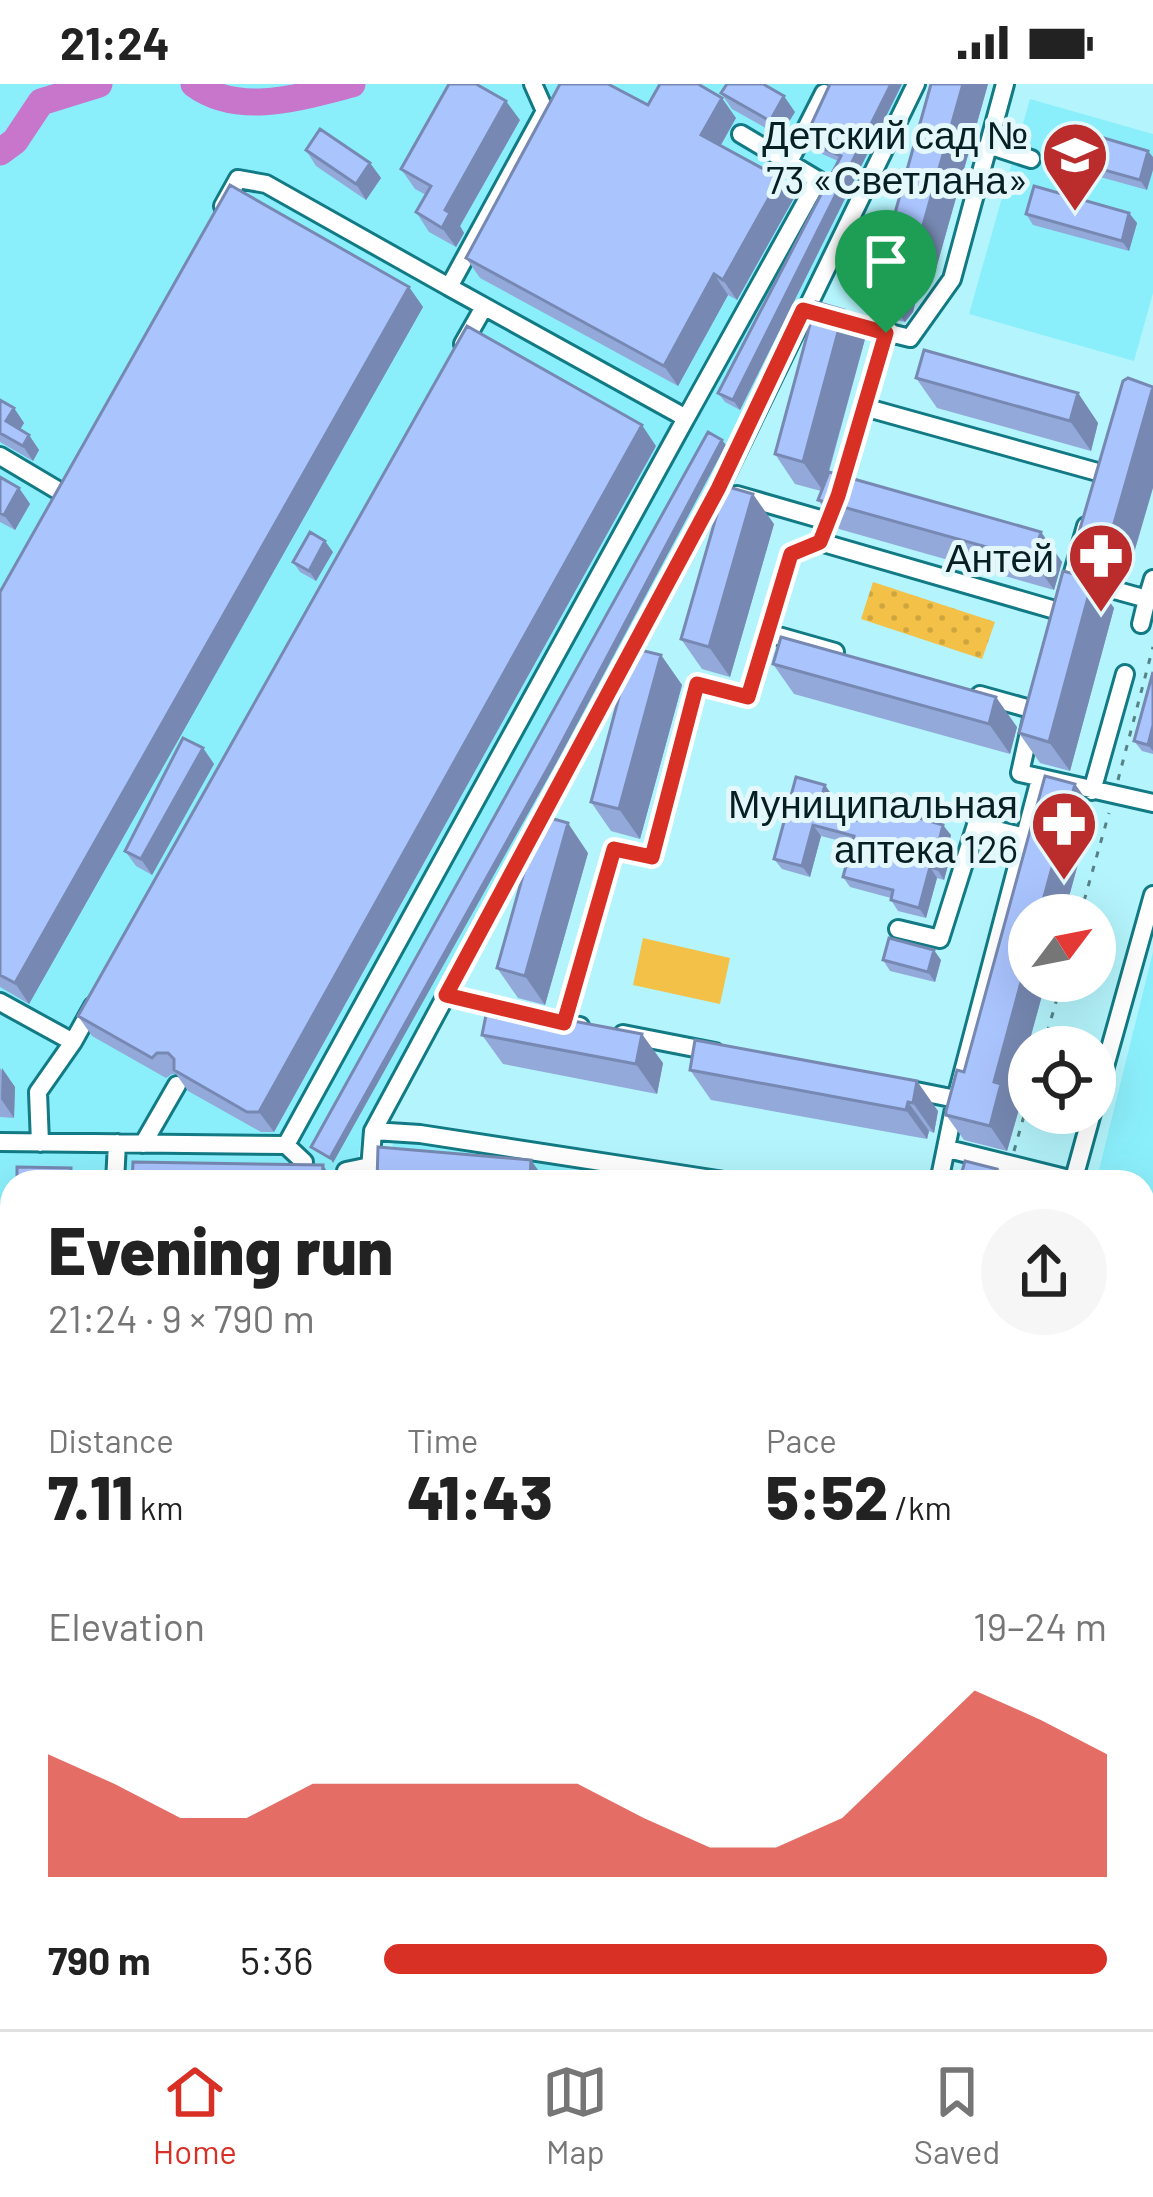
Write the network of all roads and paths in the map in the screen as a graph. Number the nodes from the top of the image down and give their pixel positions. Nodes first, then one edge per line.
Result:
1 (533, 84) edge
2 (916, 84) edge
3 (1005, 84) edge
4 (824, 93) edge
5 (741, 134) dead end
6 (988, 146) junction
7 (1031, 159) dead end
8 (789, 163) junction
9 (214, 221) edge
10 (449, 287) junction
11 (484, 307) junction
12 (803, 310) junction
13 (886, 333) junction
14 (450, 368) edge
15 (864, 406) junction
16 (686, 418) junction
17 (1106, 452) edge
18 (0, 456) edge
19 (70, 470) edge
20 (1101, 472) junction
21 (718, 489) junction
22 (58, 490) junction
23 (1095, 494) edge
24 (46, 513) edge
25 (1089, 515) edge
26 (827, 521) junction
27 (820, 542) junction
28 (1071, 578) junction
29 (1153, 579) edge
30 (1147, 599) junction
31 (1062, 612) junction
32 (1141, 624) dead end
33 (1056, 631) edge
34 (768, 633) junction
35 (857, 659) edge
36 (1125, 674) dead end
37 (968, 691) edge
38 (1040, 691) edge
39 (1034, 710) junction
40 (1040, 778) junction
41 (1092, 791) junction
42 (1153, 803) edge
43 (1025, 837) junction
44 (1153, 895) edge
45 (898, 929) dead end
46 (107, 981) edge
47 (446, 995) junction
48 (0, 1002) edge
49 (525, 1013) edge
50 (544, 1018) edge
51 (564, 1023) junction
52 (1116, 1027) edge
53 (73, 1042) junction
54 (725, 1054) edge
55 (177, 1084) edge
56 (887, 1085) edge
57 (956, 1099) junction
58 (373, 1132) junction
59 (1019, 1134) edge
60 (1086, 1134) edge
61 (0, 1142) edge
62 (40, 1142) junction
63 (117, 1143) junction
64 (143, 1144) junction
65 (286, 1145) junction
66 (948, 1149) junction
67 (304, 1162) edge
68 (1010, 1166) junction
69 (116, 1170) edge
70 (369, 1170) edge
71 (653, 1170) edge
72 (942, 1170) edge
73 (1027, 1170) edge
74 (1076, 1170) edge

1 - 10 street
2 - 12 street
3 - 6 street
4 - 8 street
5 - 8 street
6 - 7 street
6 - 13 street
8 - 16 street
9 - 10 street
10 - 11 street
11 - 14 street
11 - 16 street
12 - 13 street
12 - 21 street
13 - 15 street
15 - 20 street
15 - 26 street
16 - 65 street
17 - 20 street
18 - 22 street
19 - 22 street
20 - 23 street
21 - 26 street
21 - 47 street
22 - 24 street
25 - 28 street
26 - 27 street
27 - 31 street
27 - 34 street
28 - 30 street
28 - 31 street
29 - 30 street
30 - 32 street
31 - 33 street
34 - 35 street
34 - 51 street
36 - 41 street
37 - 39 street
38 - 39 street
39 - 40 street
40 - 41 street
40 - 43 street
41 - 42 street
43 - 45 street
43 - 57 street
44 - 52 street
46 - 53 street
47 - 49 street
47 - 58 street
48 - 53 street
50 - 51 street
51 - 54 street
53 - 62 street
55 - 64 street
56 - 57 street
57 - 66 street
58 - 70 street
58 - 71 street
59 - 68 path
60 - 74 street
61 - 62 street
62 - 63 street
63 - 64 street
63 - 69 street
64 - 65 street
65 - 67 street
66 - 68 street
66 - 72 street
68 - 73 street

